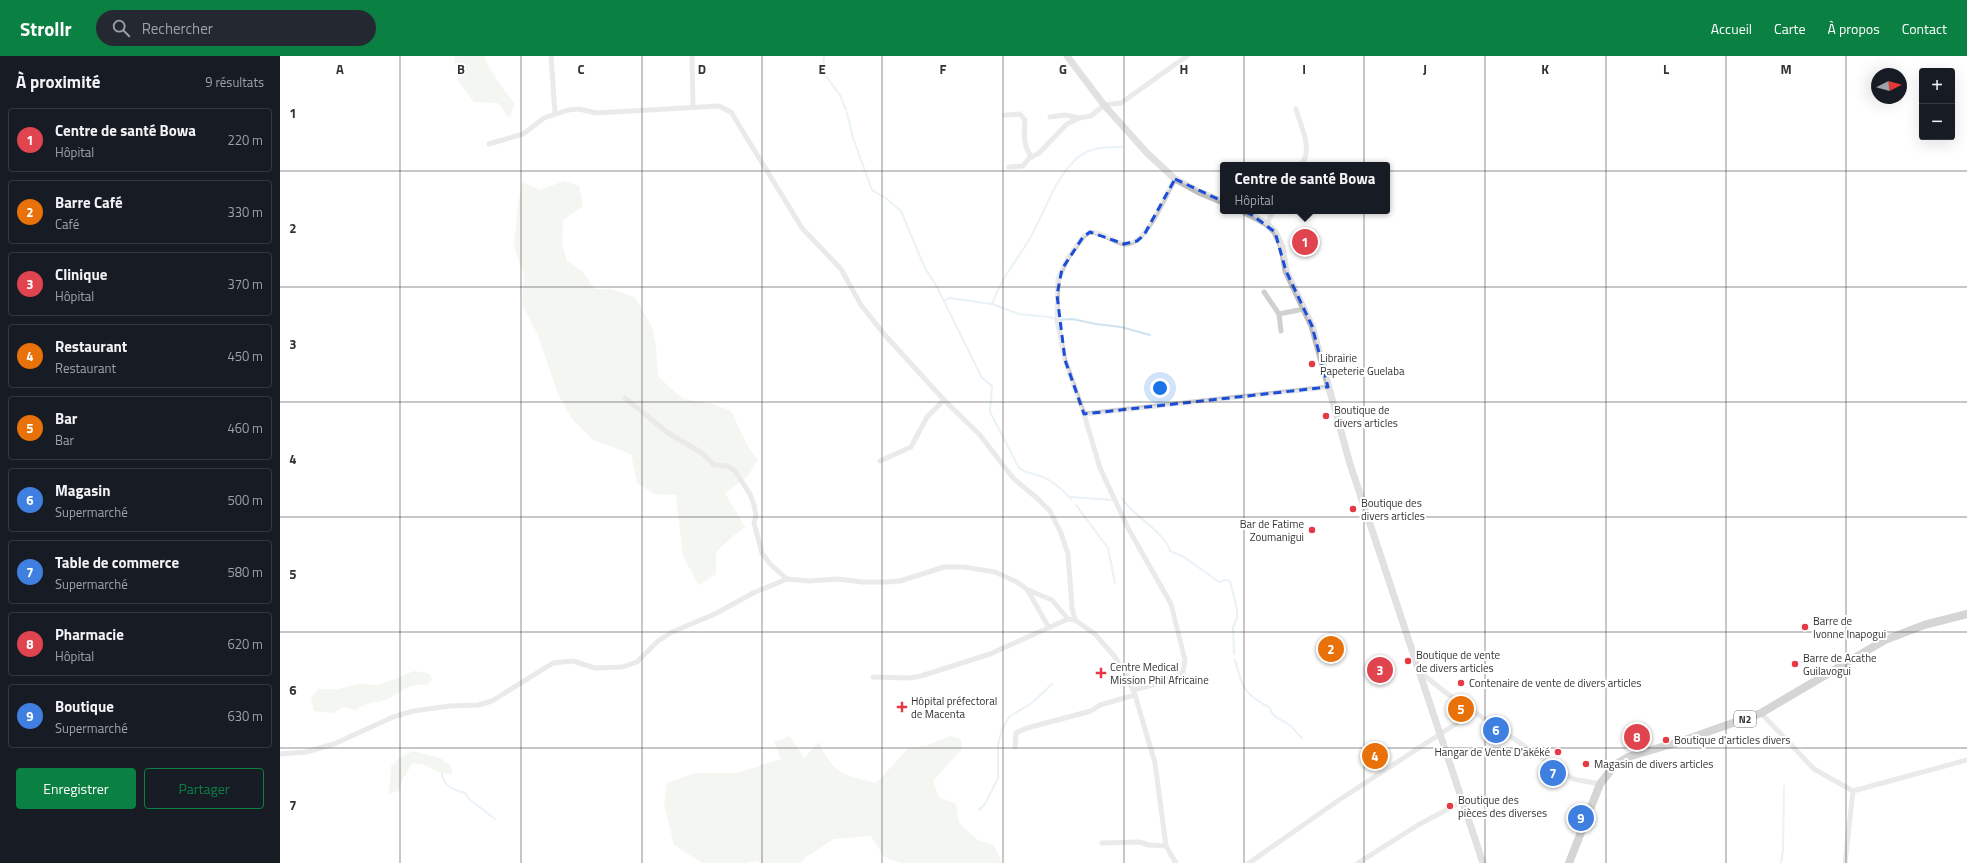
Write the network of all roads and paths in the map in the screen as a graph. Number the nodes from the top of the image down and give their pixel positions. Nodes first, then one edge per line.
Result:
1 (551, 56) edge
2 (692, 56) edge
3 (1067, 56) edge
4 (1187, 56) edge
5 (1104, 105) junction
6 (693, 106) junction
7 (1296, 109) dead end
8 (555, 113) junction
9 (1005, 115) dead end
10 (1050, 117) dead end
11 (1079, 118) junction
12 (489, 144) dead end
13 (1032, 157) junction
14 (1303, 162) edge
15 (1009, 167) dead end
16 (1175, 179) junction
17 (1220, 201) edge
18 (1249, 214) edge
19 (1272, 214) edge
20 (1267, 224) junction
21 (1264, 292) dead end
22 (1304, 309) junction
23 (1279, 314) junction
24 (1281, 331) dead end
25 (1328, 387) junction
26 (625, 398) dead end
27 (944, 400) junction
28 (1084, 414) junction
29 (880, 461) dead end
30 (787, 579) junction
31 (1028, 590) junction
32 (1967, 614) edge
33 (1068, 619) junction
34 (1076, 620) junction
35 (1048, 626) junction
36 (1421, 674) junction
37 (873, 677) dead end
38 (1134, 693) junction
39 (1474, 712) junction
40 (1761, 713) junction
41 (1440, 734) junction
42 (1015, 747) dead end
43 (280, 754) edge
44 (1967, 760) edge
45 (1600, 784) junction
46 (1854, 791) junction
47 (1463, 801) junction
48 (1102, 843) dead end
49 (1166, 846) junction
50 (1176, 863) edge
51 (1248, 863) edge
52 (1358, 863) edge
53 (1483, 863) edge
54 (1569, 863) edge
55 (1845, 863) edge

1 - 8 street
2 - 6 street
3 - 5 main road
4 - 5 street
5 - 11 street
5 - 16 main road
6 - 8 street
6 - 27 street
7 - 14 street
8 - 12 street
9 - 13 street
10 - 11 street
11 - 13 street
13 - 15 street
16 - 17 main road
16 - 28 street
18 - 20 main road
19 - 20 street
20 - 22 main road
21 - 23 street
22 - 23 street
22 - 25 main road
23 - 24 street
25 - 28 street
25 - 36 main road
26 - 30 street
27 - 29 street
27 - 34 street
28 - 38 street
30 - 31 street
30 - 43 street
31 - 33 street
31 - 35 street
32 - 40 highway, N2
33 - 34 street
33 - 35 street
34 - 38 street
35 - 37 street
36 - 39 street
36 - 41 main road
38 - 42 street
38 - 49 street
39 - 41 street
39 - 45 street
40 - 45 highway, N2
40 - 46 street
41 - 47 main road
41 - 51 street
44 - 46 street
45 - 54 highway, N2
46 - 55 street
47 - 52 street
47 - 53 main road
48 - 49 street
49 - 50 street

